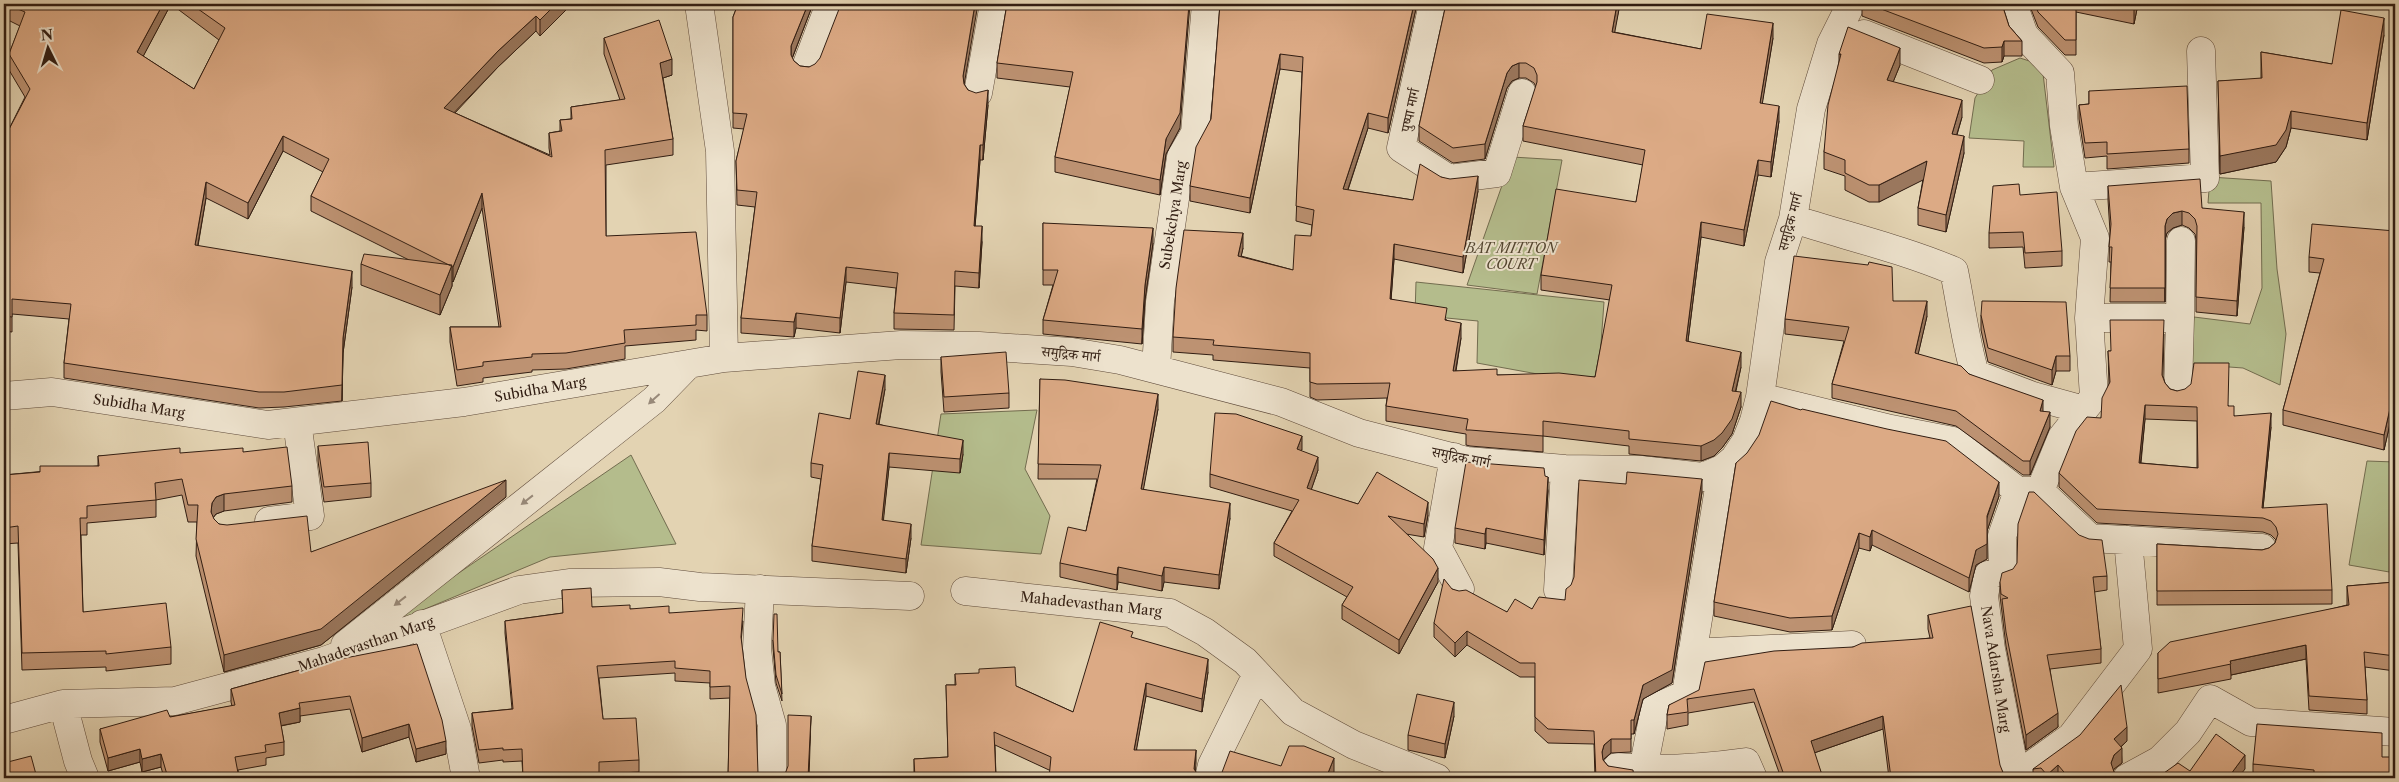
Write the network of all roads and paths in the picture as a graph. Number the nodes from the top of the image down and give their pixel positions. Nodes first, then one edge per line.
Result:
1 (699, 4) edge
2 (830, 4) edge
3 (994, 4) edge
4 (1206, 4) edge
5 (1433, 4) edge
6 (2013, 4) edge
7 (1845, 14) edge
8 (2201, 51) dead end
9 (806, 67) edge
10 (1980, 80) dead end
11 (1522, 92) dead end
12 (978, 93) edge
13 (2074, 187) junction
14 (1793, 219) junction
15 (2181, 241) dead end
16 (2089, 318) junction
17 (2180, 318) junction
18 (724, 358) junction
19 (689, 364) junction
20 (1156, 370) junction
21 (2178, 389) edge
22 (4, 396) edge
23 (1760, 397) junction
24 (2084, 410) junction
25 (297, 422) junction
26 (1454, 457) junction
27 (1565, 469) junction
28 (1722, 470) junction
29 (2029, 491) junction
30 (245, 524) edge
31 (2128, 540) junction
32 (2262, 548) edge
33 (760, 589) junction
34 (1460, 589) edge
35 (1558, 590) dead end
36 (965, 591) dead end
37 (910, 596) dead end
38 (422, 624) junction
39 (1852, 645) edge
40 (1692, 653) junction
41 (324, 661) junction
42 (1257, 674) junction
43 (63, 704) junction
44 (4, 720) edge
45 (2395, 732) edge
46 (85, 778) edge
47 (466, 778) edge
48 (772, 778) edge
49 (1209, 778) edge
50 (1437, 778) edge
51 (1753, 778) edge
52 (2016, 778) edge
53 (2127, 778) edge

1 - 18 street
2 - 9 street
3 - 12 street
4 - 20 street, Subekchya Marg
5 - 11 street, पुष्पा मार्ग
6 - 13 street, Nava Adarsha Marg
7 - 10 street
7 - 14 street, समुद्रिक मार्ग
8 - 13 street
13 - 16 street, Nava Adarsha Marg
14 - 23 street, समुद्रिक मार्ग
14 - 24 street
15 - 17 street
16 - 17 street
16 - 24 street, Nava Adarsha Marg
17 - 21 street
18 - 19 street, Subidha Marg
18 - 20 street, समुद्रिक मार्ग
19 - 25 street, Subidha Marg
19 -> 41 street
20 - 26 street, समुद्रिक मार्ग
22 - 25 street, Subidha Marg
23 - 28 street, समुद्रिक मार्ग
23 - 29 street
24 - 29 street, Nava Adarsha Marg
25 - 30 street
26 - 27 street, समुद्रिक मार्ग
26 - 34 street
27 - 28 street, समुद्रिक मार्ग
27 - 35 street
28 - 40 street
29 - 31 street
29 - 52 street, Nava Adarsha Marg
31 - 32 street
31 - 52 street
33 - 37 street, Mahadevasthan Marg
33 - 38 street, Mahadevasthan Marg
33 - 48 street
36 - 42 street, Mahadevasthan Marg
38 - 41 street, Mahadevasthan Marg
38 - 47 street
39 - 40 street
40 - 51 street
41 - 43 street, Mahadevasthan Marg
42 - 49 street
42 - 50 street, Mahadevasthan Marg
43 - 44 street, Mahadevasthan Marg
43 - 46 street
45 - 53 street

